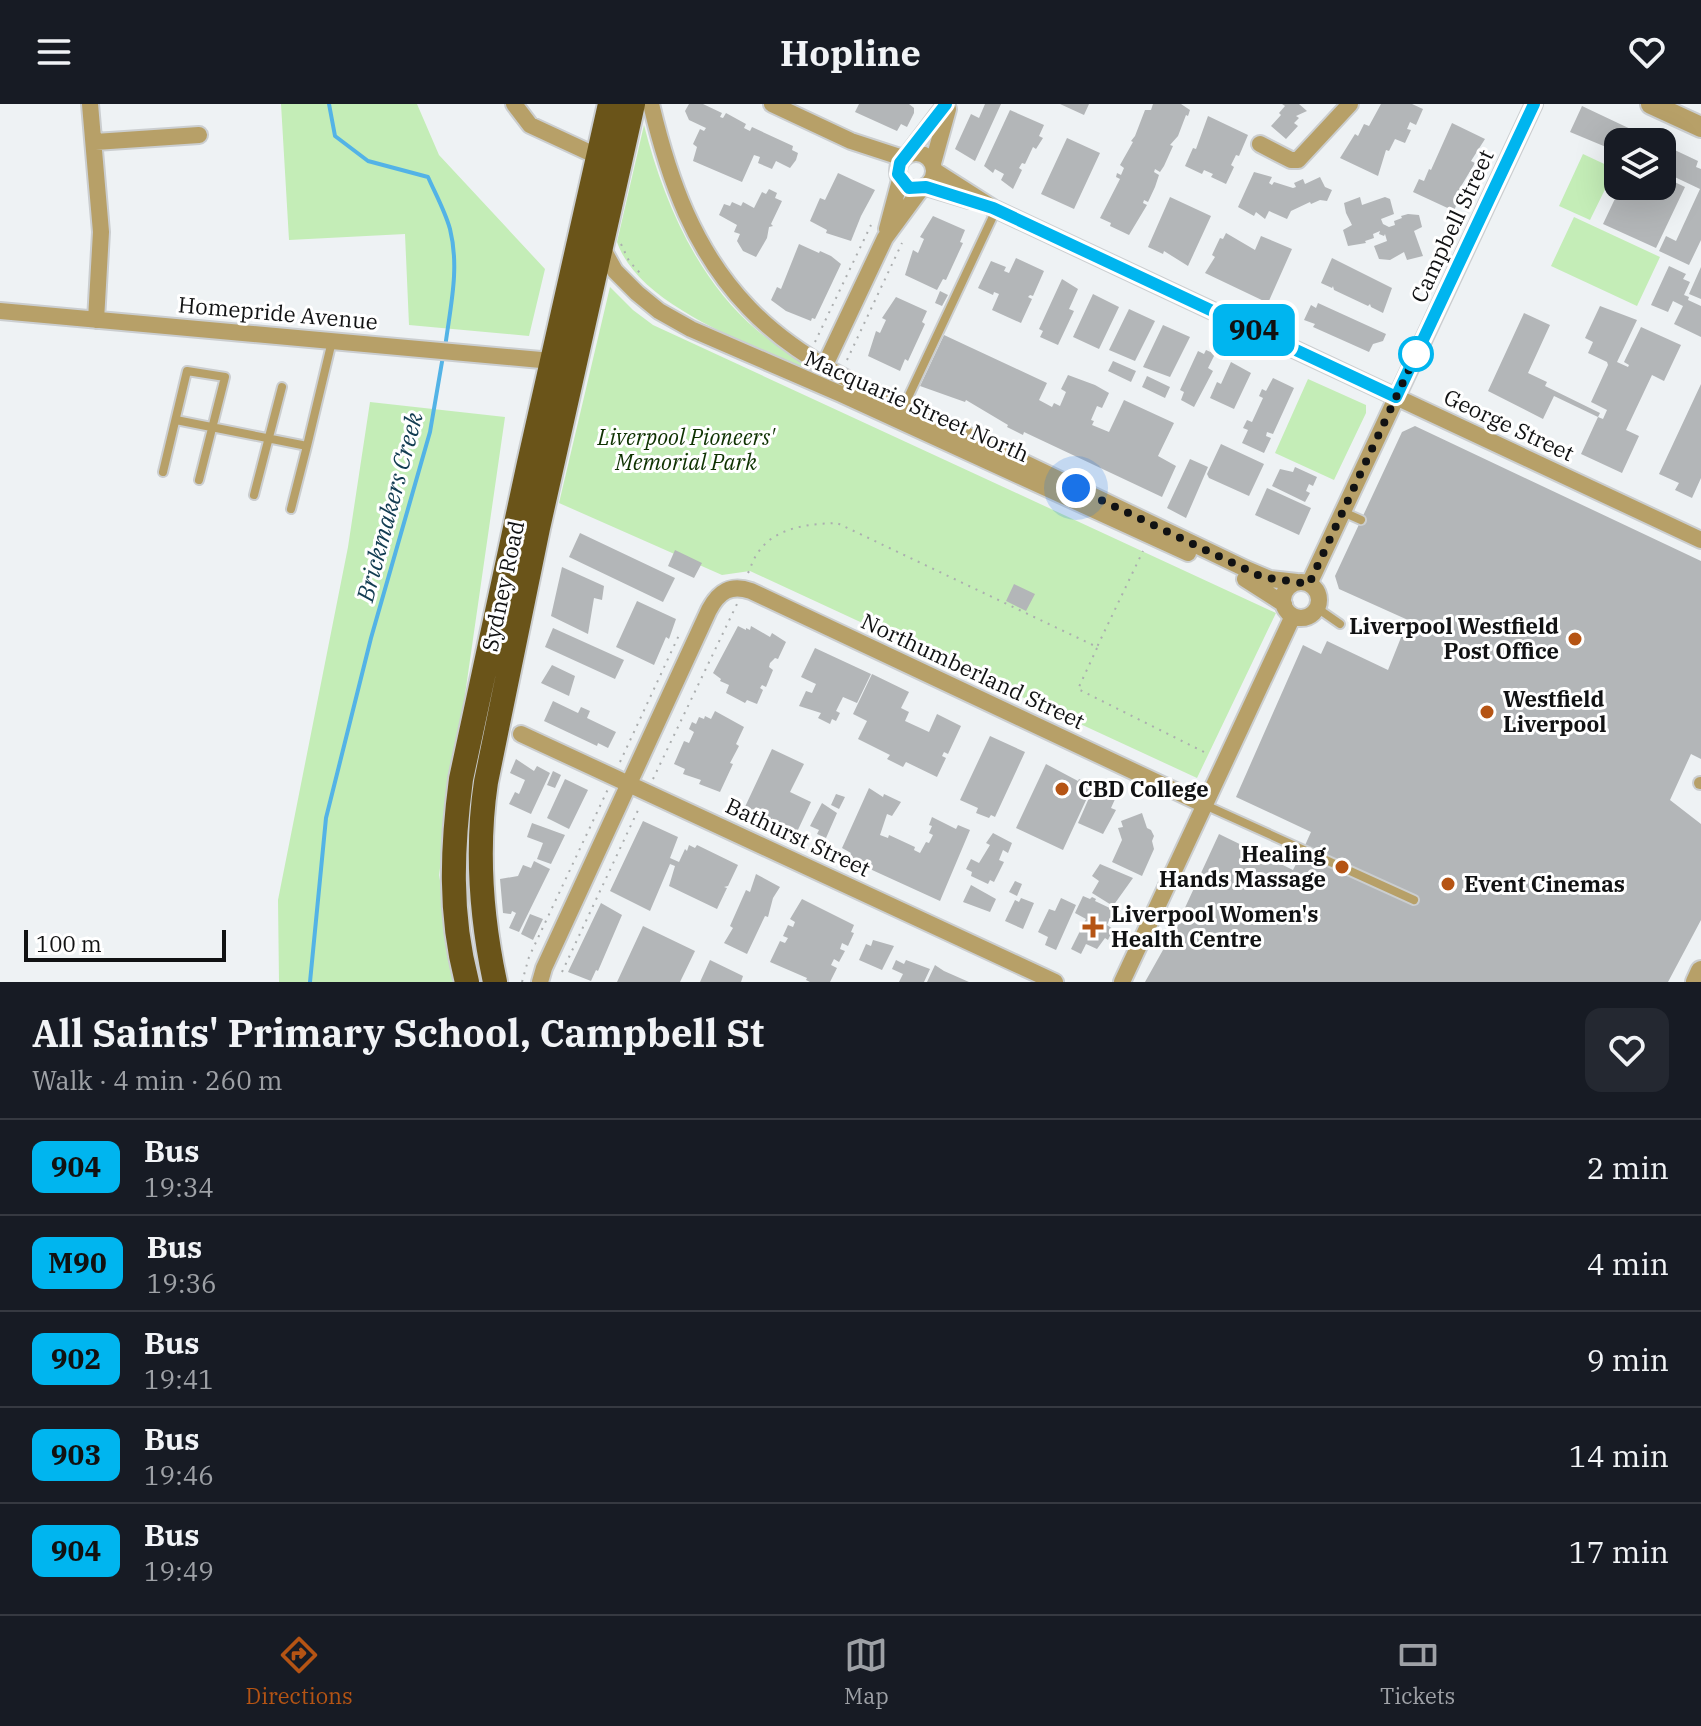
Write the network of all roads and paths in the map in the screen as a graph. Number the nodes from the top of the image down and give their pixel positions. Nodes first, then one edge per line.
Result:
1 (90, 104) edge
2 (514, 104) edge
3 (610, 104) edge
4 (633, 104) edge
5 (651, 104) edge
6 (772, 104) edge
7 (948, 104) edge
8 (1350, 104) edge
9 (1534, 104) edge
10 (1651, 104) edge
11 (1701, 127) edge
12 (199, 135) dead end
13 (95, 142) junction
14 (1260, 144) dead end
15 (599, 157) junction
16 (902, 167) junction
17 (934, 167) junction
18 (923, 188) junction
19 (590, 194) junction
20 (995, 209) junction
21 (873, 223) dead end
22 (904, 237) dead end
23 (885, 238) junction
24 (601, 249) junction
25 (0, 311) edge
26 (96, 320) junction
27 (332, 340) junction
28 (815, 342) dead end
29 (846, 362) dead end
30 (563, 363) junction
31 (825, 365) junction
32 (282, 387) dead end
33 (1396, 397) junction
34 (901, 413) junction
35 (176, 420) junction
36 (212, 427) junction
37 (269, 439) junction
38 (307, 446) junction
39 (163, 472) dead end
40 (199, 480) dead end
41 (254, 495) dead end
42 (291, 509) dead end
43 (1342, 512) junction
44 (1361, 520) dead end
45 (1701, 540) edge
46 (1144, 550) dead end
47 (750, 571) dead end
48 (1303, 583) junction
49 (1317, 608) junction
50 (1289, 610) junction
51 (1340, 624) dead end
52 (1097, 647) junction
53 (521, 734) dead end
54 (1208, 754) dead end
55 (630, 783) junction
56 (1205, 805) junction
57 (1414, 900) dead end
58 (1701, 971) edge
59 (467, 982) edge
60 (495, 982) edge
61 (540, 982) edge
62 (1055, 982) edge
63 (1122, 982) edge
64 (1696, 982) edge

1 - 13 street
2 - 15 street
3 - 15 highway, Sydney Road
4 - 24 highway, Sydney Road
5 - 31 street, Macquarie Street North
6 - 16 street
7 - 16 street
7 - 17 street
8 - 14 street
9 - 33 street, Campbell Street
10 - 11 street
12 - 13 street
13 - 26 street
15 - 19 highway, Sydney Road
16 - 17 street, George Street
16 - 18 street, George Street
16 - 23 street
17 - 18 street
17 - 20 street, George Street
18 - 20 street, George Street
18 - 23 street
19 - 24 street, Macquarie Street North
19 - 30 highway, Sydney Road
20 - 33 street, George Street
20 - 34 lane
21 - 28 path
22 - 29 path
23 - 31 street
24 - 30 highway, Sydney Road
24 - 34 street, Macquarie Street North
25 - 26 street, Homepride Avenue
26 - 27 street, Homepride Avenue
27 - 30 street, Homepride Avenue
27 - 38 lane
30 - 59 highway, Sydney Road
30 - 60 highway, Sydney Road
31 - 34 street, Macquarie Street North
32 - 37 lane
33 - 43 street, Campbell Street
33 - 45 street, George Street
34 - 48 street, Macquarie Street North
34 - 50 street, Macquarie Street North
35 - 36 lane
35 - 36 lane
35 - 39 lane
36 - 37 lane
36 - 40 lane
37 - 38 lane
37 - 41 lane
38 - 42 lane
43 - 44 lane
43 - 48 street, Campbell Street
46 - 52 path
47 - 52 path
48 - 49 street
48 - 50 street, Campbell Street
49 - 50 street
49 - 51 lane
50 - 56 street, Campbell Street
52 - 54 path
53 - 55 street, Bathurst Street
55 - 56 street, Northumberland Street
55 - 61 street
55 - 62 street, Bathurst Street
56 - 57 lane
56 - 63 street, Campbell Street
58 - 64 street

